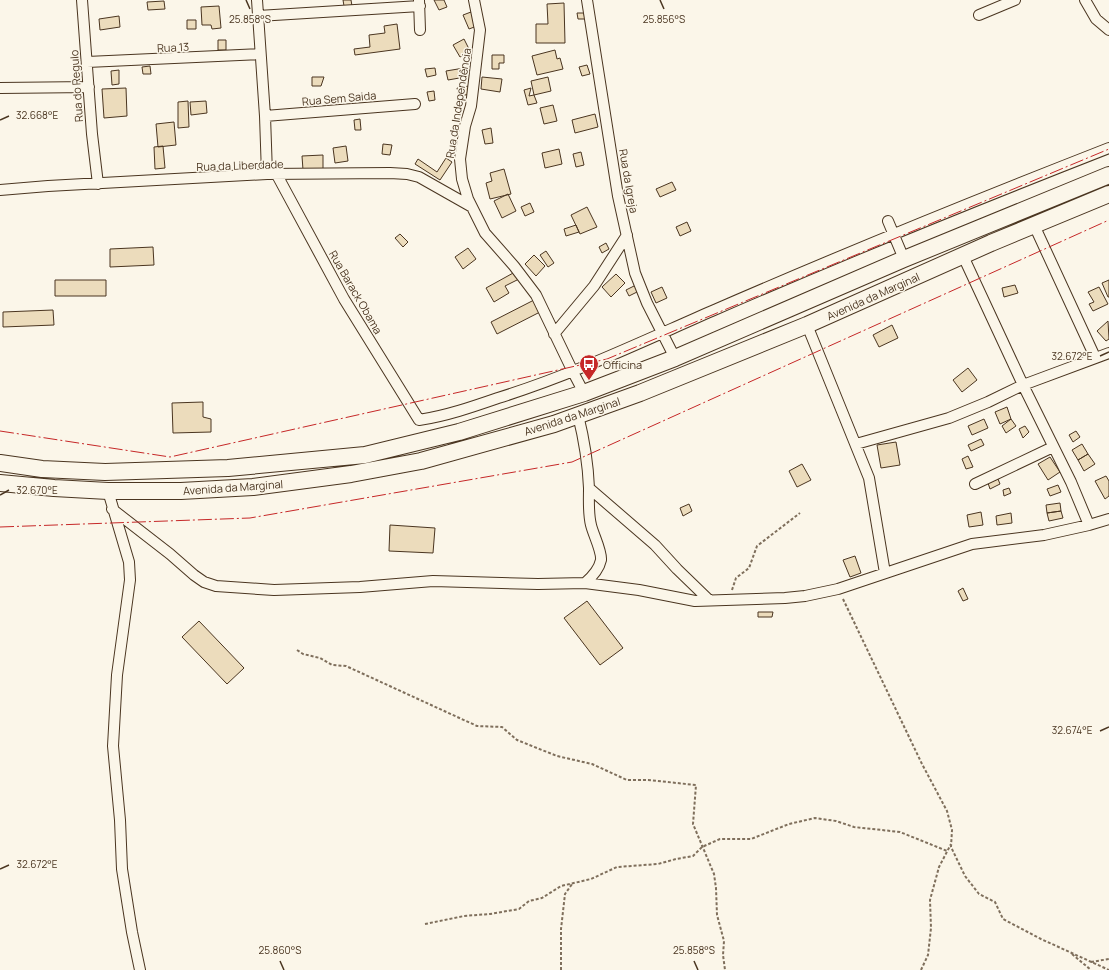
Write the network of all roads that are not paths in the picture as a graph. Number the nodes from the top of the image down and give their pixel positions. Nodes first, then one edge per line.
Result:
1 (82, 0) edge
2 (257, 0) edge
3 (474, 0) edge
4 (588, 0) edge
5 (1015, 0) edge
6 (1084, 0) edge
7 (419, 3) edge
8 (258, 16) junction
9 (979, 16) dead end
10 (420, 30) dead end
11 (1109, 30) edge
12 (260, 54) junction
13 (87, 62) junction
14 (0, 88) edge
15 (89, 88) junction
16 (415, 104) dead end
17 (266, 116) junction
18 (1109, 148) edge
19 (272, 174) junction
20 (1109, 175) edge
21 (98, 184) junction
22 (0, 190) edge
23 (1109, 194) edge
24 (472, 207) junction
25 (888, 221) dead end
26 (1034, 225) junction
27 (627, 234) junction
28 (894, 234) junction
29 (963, 256) junction
30 (904, 258) junction
31 (807, 324) junction
32 (662, 333) junction
33 (554, 334) junction
34 (1109, 353) edge
35 (1095, 357) junction
36 (675, 358) junction
37 (573, 372) junction
38 (1023, 385) junction
39 (584, 393) junction
40 (578, 415) junction
41 (856, 444) junction
42 (1053, 447) junction
43 (0, 463) edge
44 (0, 483) edge
45 (975, 484) dead end
46 (589, 488) junction
47 (108, 491) junction
48 (112, 509) junction
49 (1109, 519) edge
50 (1089, 525) junction
51 (885, 573) junction
52 (586, 583) junction
53 (710, 600) junction
54 (140, 970) edge

1 - 13 street, Rua do Regulo
2 - 8 street, Rua Barack Obama
3 - 24 street, Rua da Independência
4 - 27 street, Rua da Igreja
5 - 9 street
6 - 11 street
7 - 8 street
7 - 10 street
8 - 12 street, Rua Barack Obama
12 - 13 street, Rua 13
12 - 17 street, Rua Barack Obama
13 - 15 street, Rua do Regulo
14 - 15 street
15 - 21 street, Rua do Regulo
16 - 17 street, Rua Sem Saida
17 - 19 street, Rua Barack Obama
18 - 28 street
19 - 21 street, Rua da Liberdade
19 - 24 street, Rua da Liberdade
19 - 37 street, Rua Barack Obama
20 - 30 main road, Avenida da Marginal
21 - 22 street, Rua da Liberdade
23 - 26 main road, Avenida da Marginal
24 - 33 street, Rua da Independência
25 - 28 street
26 - 29 main road, Avenida da Marginal
26 - 35 street
27 - 32 street, Rua da Igreja
27 - 33 street
28 - 30 street
28 - 32 street
29 - 31 main road, Avenida da Marginal
29 - 38 street
30 - 36 main road, Avenida da Marginal
31 - 40 main road, Avenida da Marginal
31 - 41 street
32 - 36 street, Rua da Igreja
32 - 37 street
33 - 37 street, Rua da Independência
34 - 35 street
35 - 38 street
36 - 39 main road, Avenida da Marginal
37 - 39 street, Rua da Independência
38 - 41 street
38 - 42 street
39 - 43 main road, Avenida da Marginal
40 - 46 street
40 - 47 main road, Avenida da Marginal
41 - 51 street
42 - 45 street
42 - 50 street
44 - 47 main road, Avenida da Marginal
46 - 52 street
46 - 53 street
47 - 48 street
48 - 52 street
48 - 54 street
49 - 50 street
50 - 51 street
51 - 53 street
52 - 53 street

